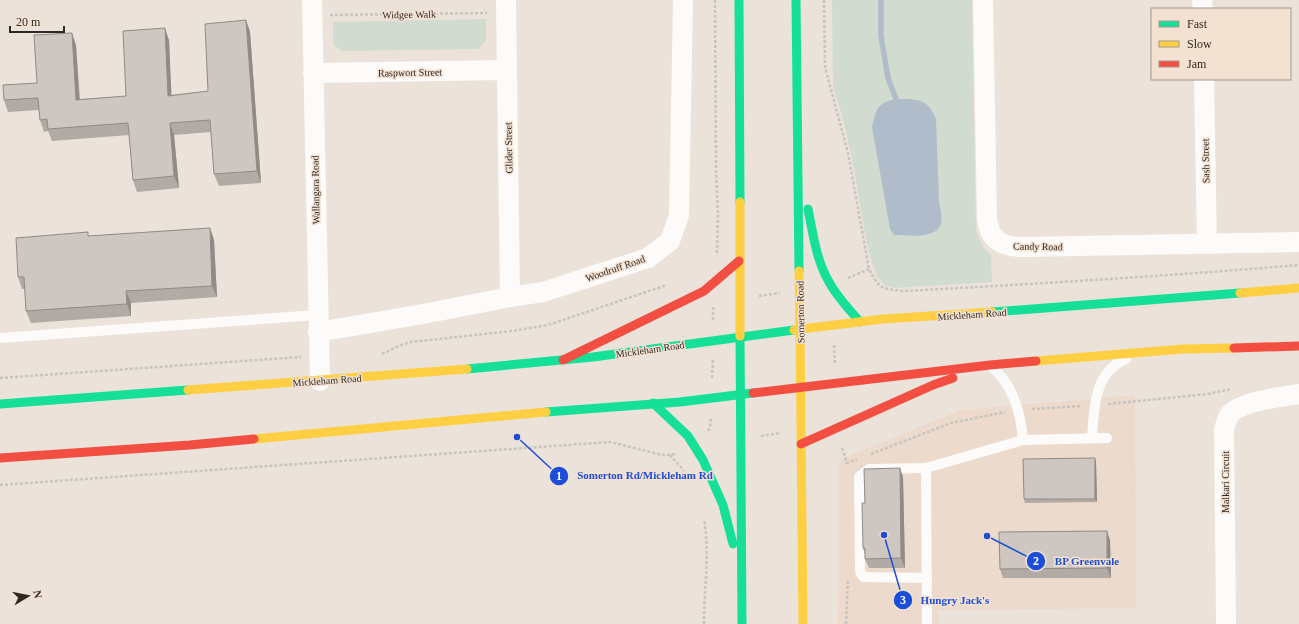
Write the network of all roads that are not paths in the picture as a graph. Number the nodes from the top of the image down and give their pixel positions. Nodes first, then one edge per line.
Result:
1 (683, 0) edge
2 (738, 0) edge
3 (796, 0) edge
4 (983, 0) edge
5 (506, 6) edge
6 (312, 8) edge
7 (507, 70) junction
8 (313, 73) junction
9 (1204, 80) edge
10 (798, 171) junction
11 (1299, 242) edge
12 (1206, 244) junction
13 (739, 262) junction
14 (1299, 288) edge
15 (510, 297) junction
16 (860, 322) junction
17 (318, 323) junction
18 (800, 329) junction
19 (740, 336) junction
20 (0, 338) edge
21 (1299, 346) edge
22 (1148, 352) junction
23 (562, 360) junction
24 (990, 365) junction
25 (320, 381) junction
26 (801, 387) junction
27 (1299, 394) edge
28 (740, 395) junction
29 (0, 404) edge
30 (653, 404) junction
31 (1092, 438) junction
32 (1107, 438) dead end
33 (1023, 440) junction
34 (801, 444) junction
35 (0, 458) edge
36 (926, 468) junction
37 (927, 578) junction
38 (742, 582) junction
39 (742, 624) edge
40 (803, 624) edge
41 (927, 624) edge
42 (1226, 624) edge

1 - 15 street, Woodruff Road
2 - 13 main road
3 - 10 main road, Somerton Road
4 - 12 street, Candy Road
5 - 7 street, Glider Street
6 - 8 street, Wallangara Road
7 - 8 street, Raspwort Street
7 - 15 street, Glider Street
8 - 17 street, Wallangara Road
9 - 12 street, Sash Street
10 - 16 main road
10 - 18 main road, Somerton Road
11 - 12 street, Candy Road
13 - 19 main road
13 - 23 main road
14 - 16 main road, Mickleham Road
15 - 17 street, Woodruff Road
16 - 18 main road, Mickleham Road
17 - 20 lane
17 - 25 street, Wallangara Road
18 - 19 main road, Mickleham Road
18 - 26 main road, Somerton Road
19 - 23 main road, Mickleham Road
19 - 28 main road
21 - 22 main road
22 - 24 main road
22 - 31 lane
23 - 25 main road, Mickleham Road
24 - 26 main road
24 - 33 lane
24 - 34 main road
25 - 29 main road, Mickleham Road
26 - 28 main road
26 - 34 main road, Somerton Road
27 - 42 street, Malkari Circuit
28 - 30 main road
28 - 38 main road
30 - 35 main road
30 - 38 main road
31 - 32 lane
31 - 33 lane
33 - 36 lane
34 - 40 main road, Somerton Road
36 - 37 lane
36 - 37 lane
37 - 41 lane
38 - 39 main road

